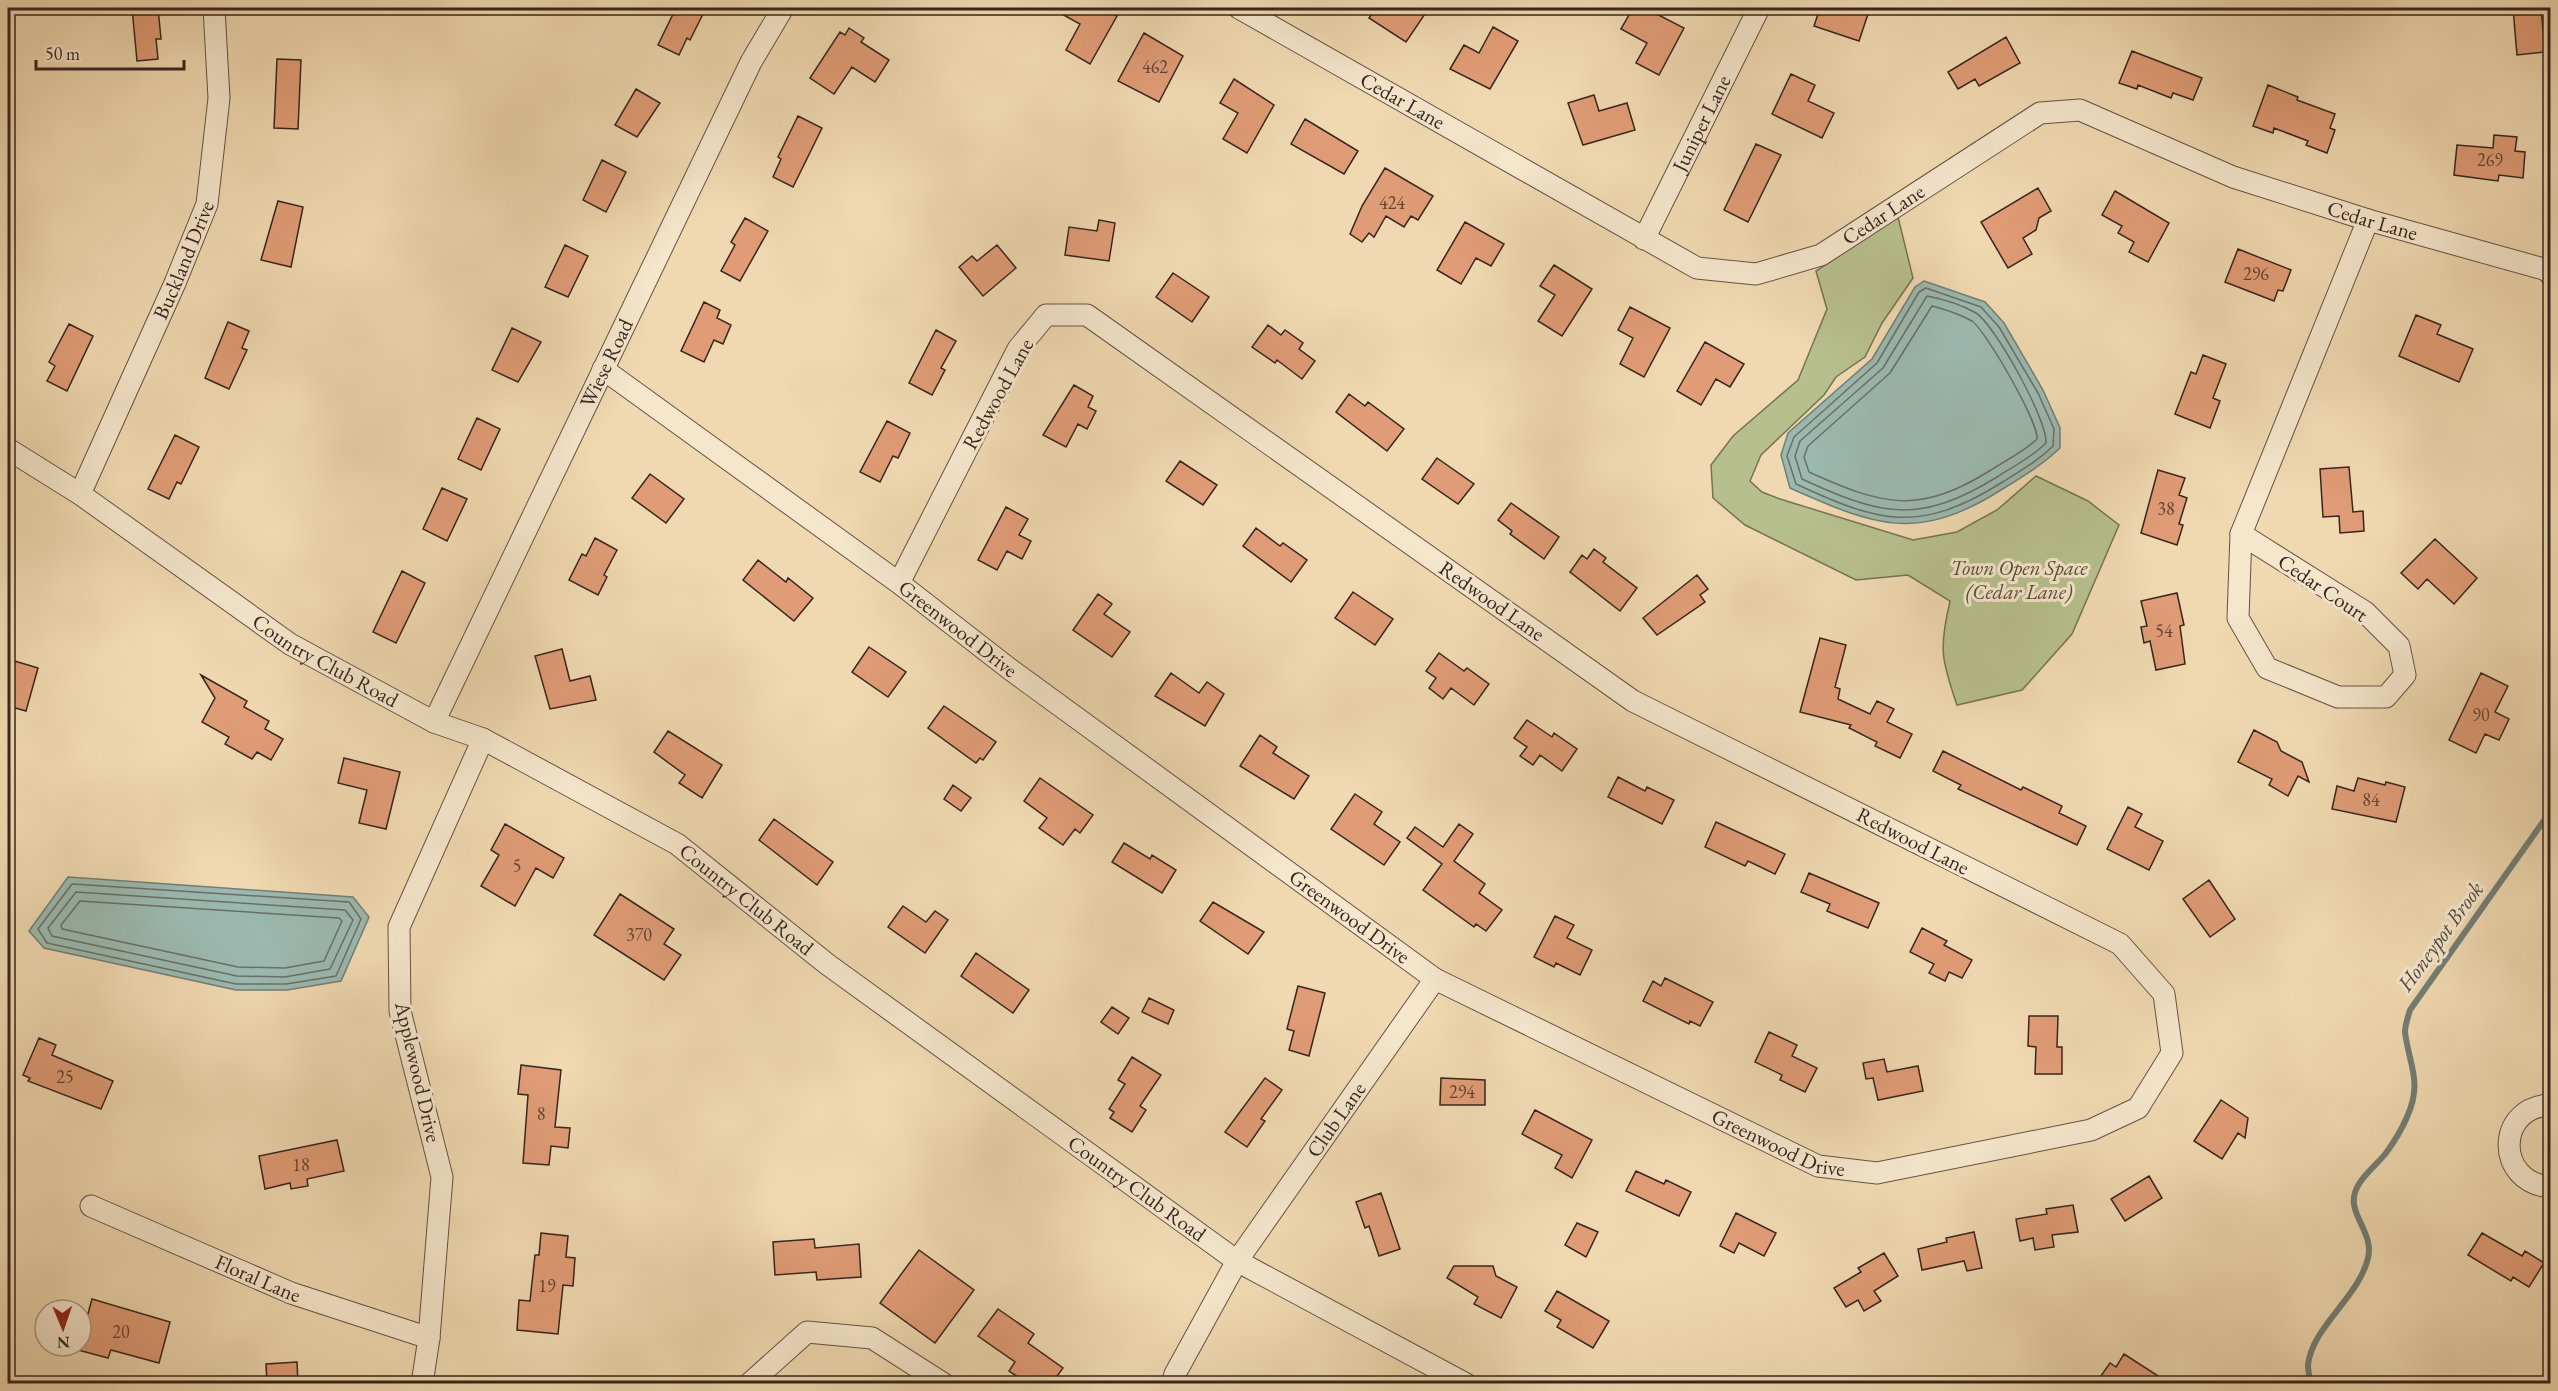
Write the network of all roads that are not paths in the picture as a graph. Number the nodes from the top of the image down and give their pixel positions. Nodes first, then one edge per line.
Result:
1 (214, 8) edge
2 (783, 8) edge
3 (1239, 8) edge
4 (1760, 8) edge
5 (2368, 220) junction
6 (1644, 239) junction
7 (2549, 267) edge
8 (603, 369) junction
9 (8, 448) edge
10 (80, 494) junction
11 (2241, 534) junction
12 (900, 583) junction
13 (434, 722) junction
14 (483, 740) junction
15 (1436, 979) junction
16 (2172, 1053) joint
17 (2550, 1105) edge
18 (2550, 1187) edge
19 (91, 1206) dead end
20 (1237, 1261) junction
21 (429, 1338) junction
22 (422, 1383) edge
23 (749, 1383) edge
24 (944, 1383) edge
25 (1172, 1383) edge
26 (1466, 1383) edge

1 - 10 street, Buckland Drive
2 - 8 street, Wiese Road
3 - 6 street, Cedar Lane
4 - 6 street, Juniper Lane
5 - 6 street, Cedar Lane
5 - 7 street, Cedar Lane
5 - 11 street, Cedar Court
8 - 12 street, Greenwood Drive
8 - 13 street, Wiese Road
9 - 10 street, Country Club Road
10 - 13 street, Country Club Road
11 - 11 street, Cedar Court
12 - 15 street, Greenwood Drive
12 - 16 street, Redwood Lane
13 - 14 street, Country Club Road
14 - 20 street, Country Club Road
14 - 21 street, Applewood Drive
15 - 16 street, Greenwood Drive
15 - 20 street, Club Lane
17 - 18 street
19 - 21 street, Floral Lane
20 - 25 street, Club Lane
20 - 26 street, Country Club Road
21 - 22 street, Applewood Drive
23 - 24 street

